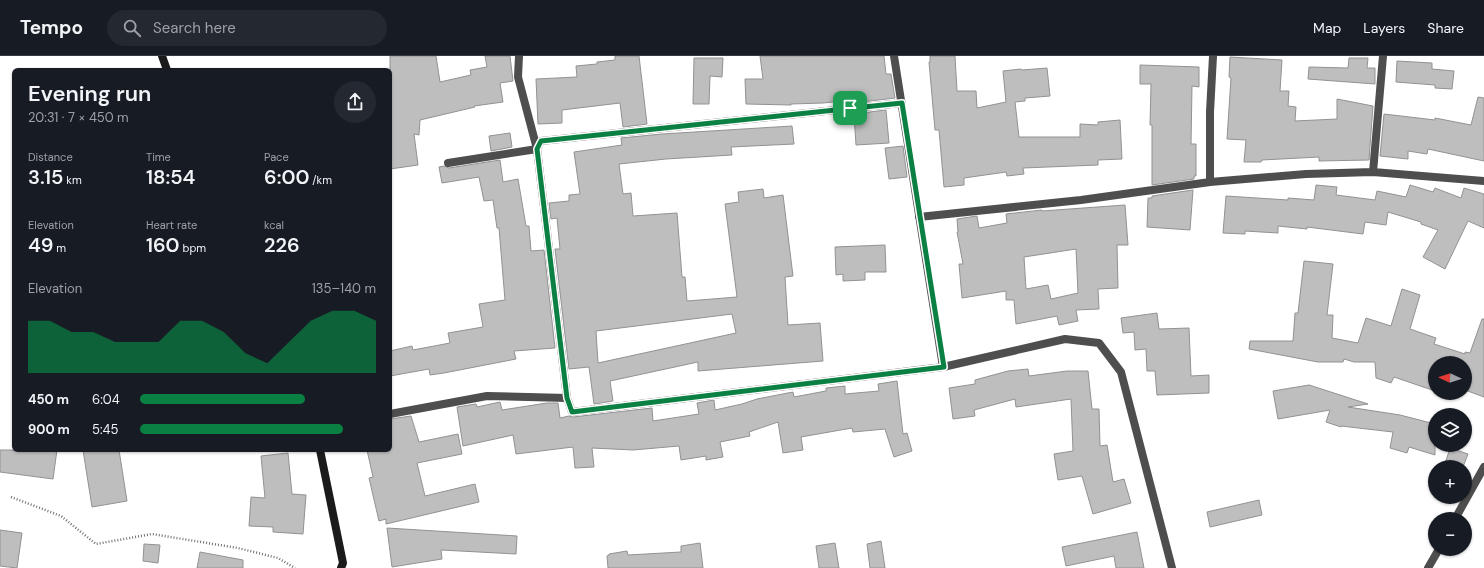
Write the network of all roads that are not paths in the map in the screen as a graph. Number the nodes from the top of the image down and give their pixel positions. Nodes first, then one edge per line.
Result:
1 (162, 56) edge
2 (519, 56) edge
3 (894, 56) edge
4 (1213, 56) edge
5 (1383, 56) edge
6 (166, 68) edge
7 (902, 103) junction
8 (537, 149) junction
9 (448, 163) dead end
10 (1372, 172) junction
11 (1484, 181) edge
12 (1210, 182) junction
13 (920, 217) junction
14 (944, 367) junction
15 (567, 398) junction
16 (392, 414) edge
17 (320, 452) edge
18 (1484, 467) edge
19 (1459, 512) edge
20 (1435, 556) edge
21 (344, 566) edge
22 (1172, 568) edge
23 (1428, 568) edge

1 - 6 main road
2 - 8 street
3 - 7 street
4 - 12 street
5 - 10 street
7 - 8 street
7 - 13 street
8 - 9 street
8 - 15 street
10 - 11 street
10 - 12 street
12 - 13 street
13 - 14 street
14 - 15 street
14 - 22 street
15 - 16 street
17 - 21 main road
18 - 19 street
20 - 23 street

